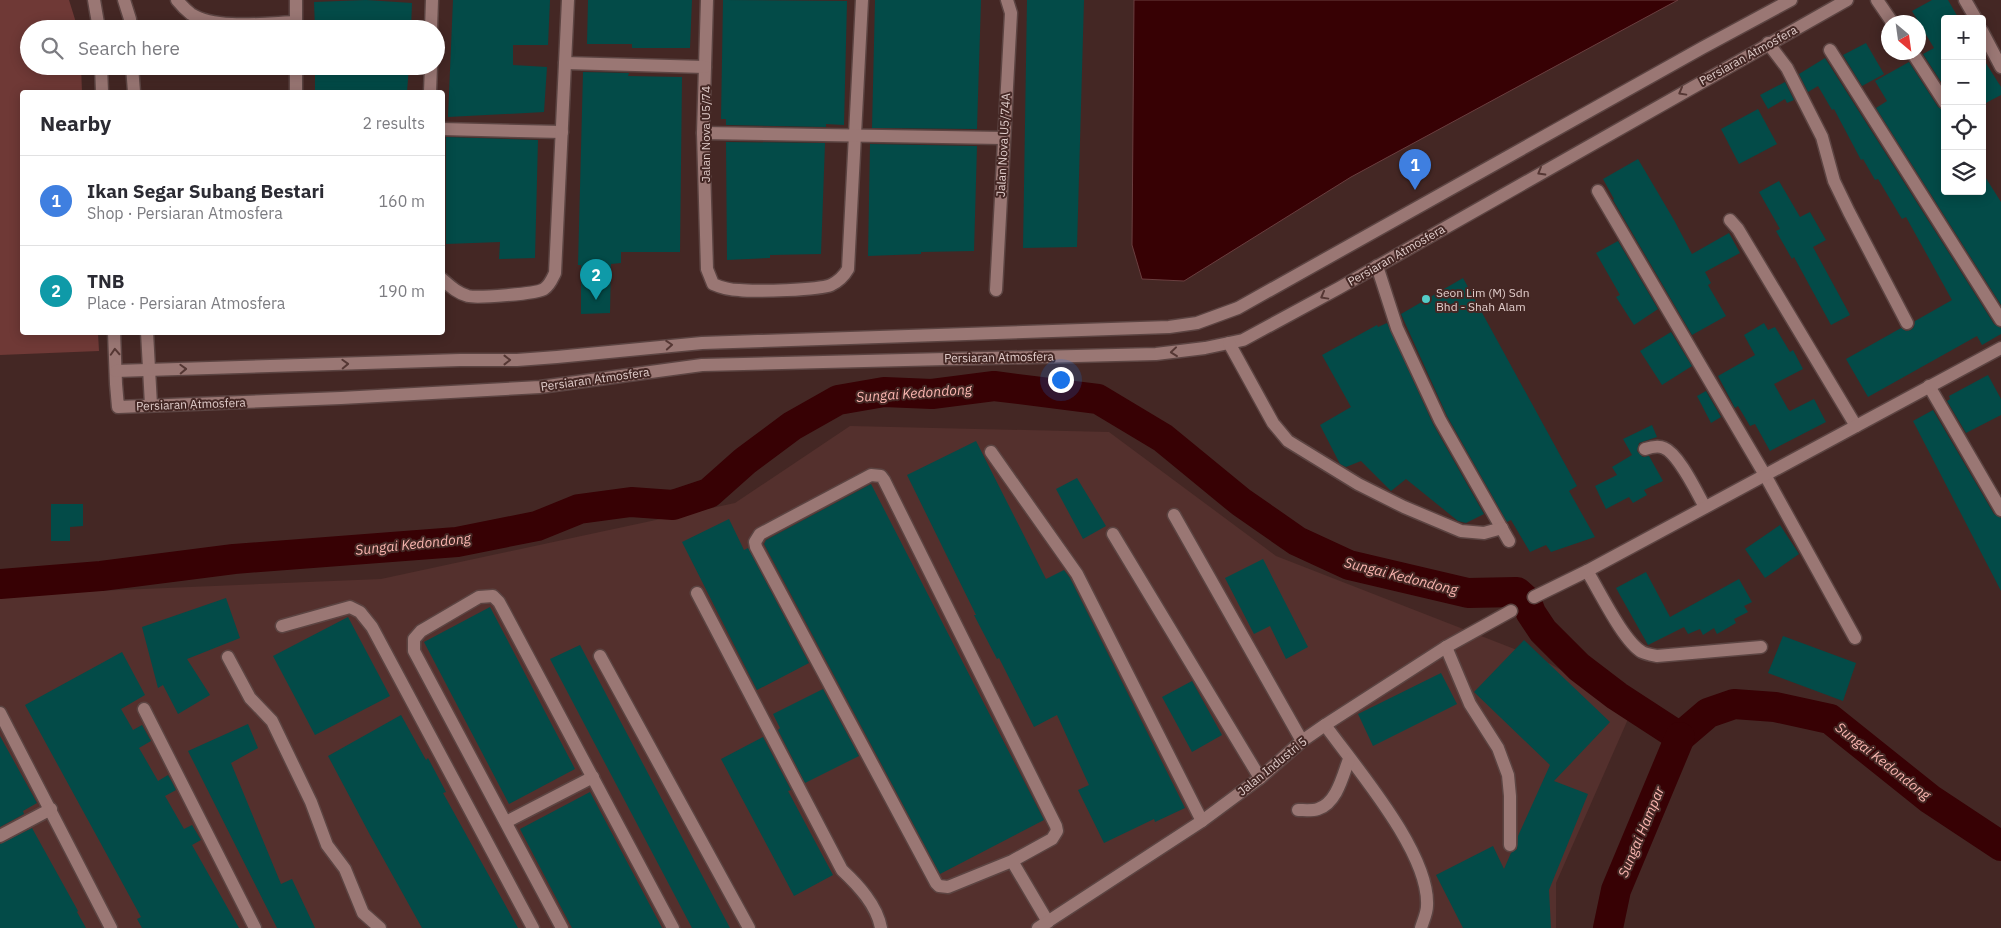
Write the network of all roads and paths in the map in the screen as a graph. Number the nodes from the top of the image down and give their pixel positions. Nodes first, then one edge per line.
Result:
1 (94, 0) edge
2 (124, 0) edge
3 (177, 0) edge
4 (296, 0) edge
5 (432, 0) edge
6 (568, 0) edge
7 (707, 0) edge
8 (862, 0) edge
9 (1007, 0) edge
10 (1791, 0) edge
11 (1847, 0) edge
12 (1878, 0) edge
13 (1965, 0) edge
14 (1888, 15) edge
15 (1974, 15) edge
16 (97, 20) edge
17 (130, 20) edge
18 (208, 20) edge
19 (296, 20) edge
20 (431, 20) edge
21 (1986, 39) edge
22 (1768, 43) junction
23 (1830, 50) dead end
24 (1917, 60) edge
25 (565, 63) junction
26 (705, 67) junction
27 (2001, 67) edge
28 (101, 75) edge
29 (133, 75) edge
30 (296, 75) edge
31 (430, 75) edge
32 (102, 90) edge
33 (134, 90) edge
34 (296, 90) edge
35 (430, 90) edge
36 (1941, 97) edge
37 (445, 129) edge
38 (562, 132) junction
39 (703, 133) junction
40 (854, 136) junction
41 (1003, 138) junction
42 (1598, 191) dead end
43 (1730, 220) dead end
44 (1377, 266) junction
45 (445, 281) edge
46 (996, 290) dead end
47 (2001, 320) edge
48 (1907, 323) dead end
49 (114, 335) edge
50 (147, 335) edge
51 (1229, 343) junction
52 (2001, 348) edge
53 (149, 370) junction
54 (116, 371) junction
55 (1930, 386) junction
56 (151, 406) junction
57 (1856, 426) junction
58 (1645, 449) dead end
59 (991, 452) dead end
60 (1765, 475) junction
61 (1705, 507) junction
62 (2001, 510) edge
63 (1174, 515) dead end
64 (1502, 528) junction
65 (1113, 534) dead end
66 (1509, 541) dead end
67 (1588, 571) junction
68 (697, 593) dead end
69 (1534, 597) dead end
70 (1511, 611) dead end
71 (282, 626) dead end
72 (1854, 638) dead end
73 (1446, 647) junction
74 (1761, 647) dead end
75 (600, 656) dead end
76 (228, 657) dead end
77 (144, 709) dead end
78 (0, 713) edge
79 (1324, 725) junction
80 (1302, 741) junction
81 (1349, 759) junction
82 (593, 777) junction
83 (1260, 778) junction
84 (51, 809) junction
85 (1298, 810) dead end
86 (1202, 820) junction
87 (506, 822) junction
88 (0, 836) edge
89 (1510, 845) dead end
90 (1012, 861) junction
91 (1043, 925) edge
92 (111, 928) edge
93 (255, 928) edge
94 (380, 928) edge
95 (533, 928) edge
96 (562, 928) edge
97 (673, 928) edge
98 (749, 928) edge
99 (882, 928) edge
100 (1421, 928) edge

1 - 16 street
2 - 17 street
3 - 18 street
4 - 19 street
5 - 20 street
6 - 25 street
7 - 26 street, Jalan Nova U5/74
8 - 40 street
9 - 41 street, Jalan Nova U5/74A
53 -> 10 street, Persiaran Atmosfera
11 - 22 street, Persiaran Atmosfera
12 - 14 street
13 - 15 street
21 - 27 street
22 -> 44 street, Persiaran Atmosfera
22 - 48 street
23 - 47 street
24 - 36 street
25 - 26 street
25 - 38 street
26 - 39 street, Jalan Nova U5/74
28 - 32 street
29 - 33 street
30 - 34 street
31 - 35 street
37 - 38 street
38 - 45 street
39 - 40 street
39 - 40 street, Jalan Nova U5/74
40 - 41 street
41 - 46 street, Jalan Nova U5/74A
42 - 60 street
43 - 57 street
44 -> 51 street, Persiaran Atmosfera
44 - 64 street
54 -> 49 street
50 - 53 street
51 -> 56 street, Persiaran Atmosfera
51 - 64 street
52 - 55 street
53 - 54 street, Persiaran Atmosfera
53 - 56 street
54 - 56 street, Persiaran Atmosfera
55 - 57 street
55 - 62 street
57 - 60 street
58 - 61 street
59 - 86 street
60 - 61 street
60 - 72 street
61 - 67 street
63 - 80 street
64 - 66 street
65 - 83 street
67 - 69 street
67 - 74 street
68 - 99 street
70 - 73 street, Jalan Industri 5
71 - 95 street
73 - 79 street, Jalan Industri 5
73 - 89 street
75 - 98 street
76 - 94 street
77 - 93 street
78 - 84 street
79 - 80 street, Jalan Industri 5
79 - 81 street
80 - 83 street, Jalan Industri 5
81 - 85 street
81 - 100 street
82 - 87 street
82 - 87 street
82 - 97 street
83 - 86 street, Jalan Industri 5
84 - 88 street
84 - 92 street
86 - 91 street, Jalan Industri 5
87 - 96 street
90 - 90 street
90 - 91 street

